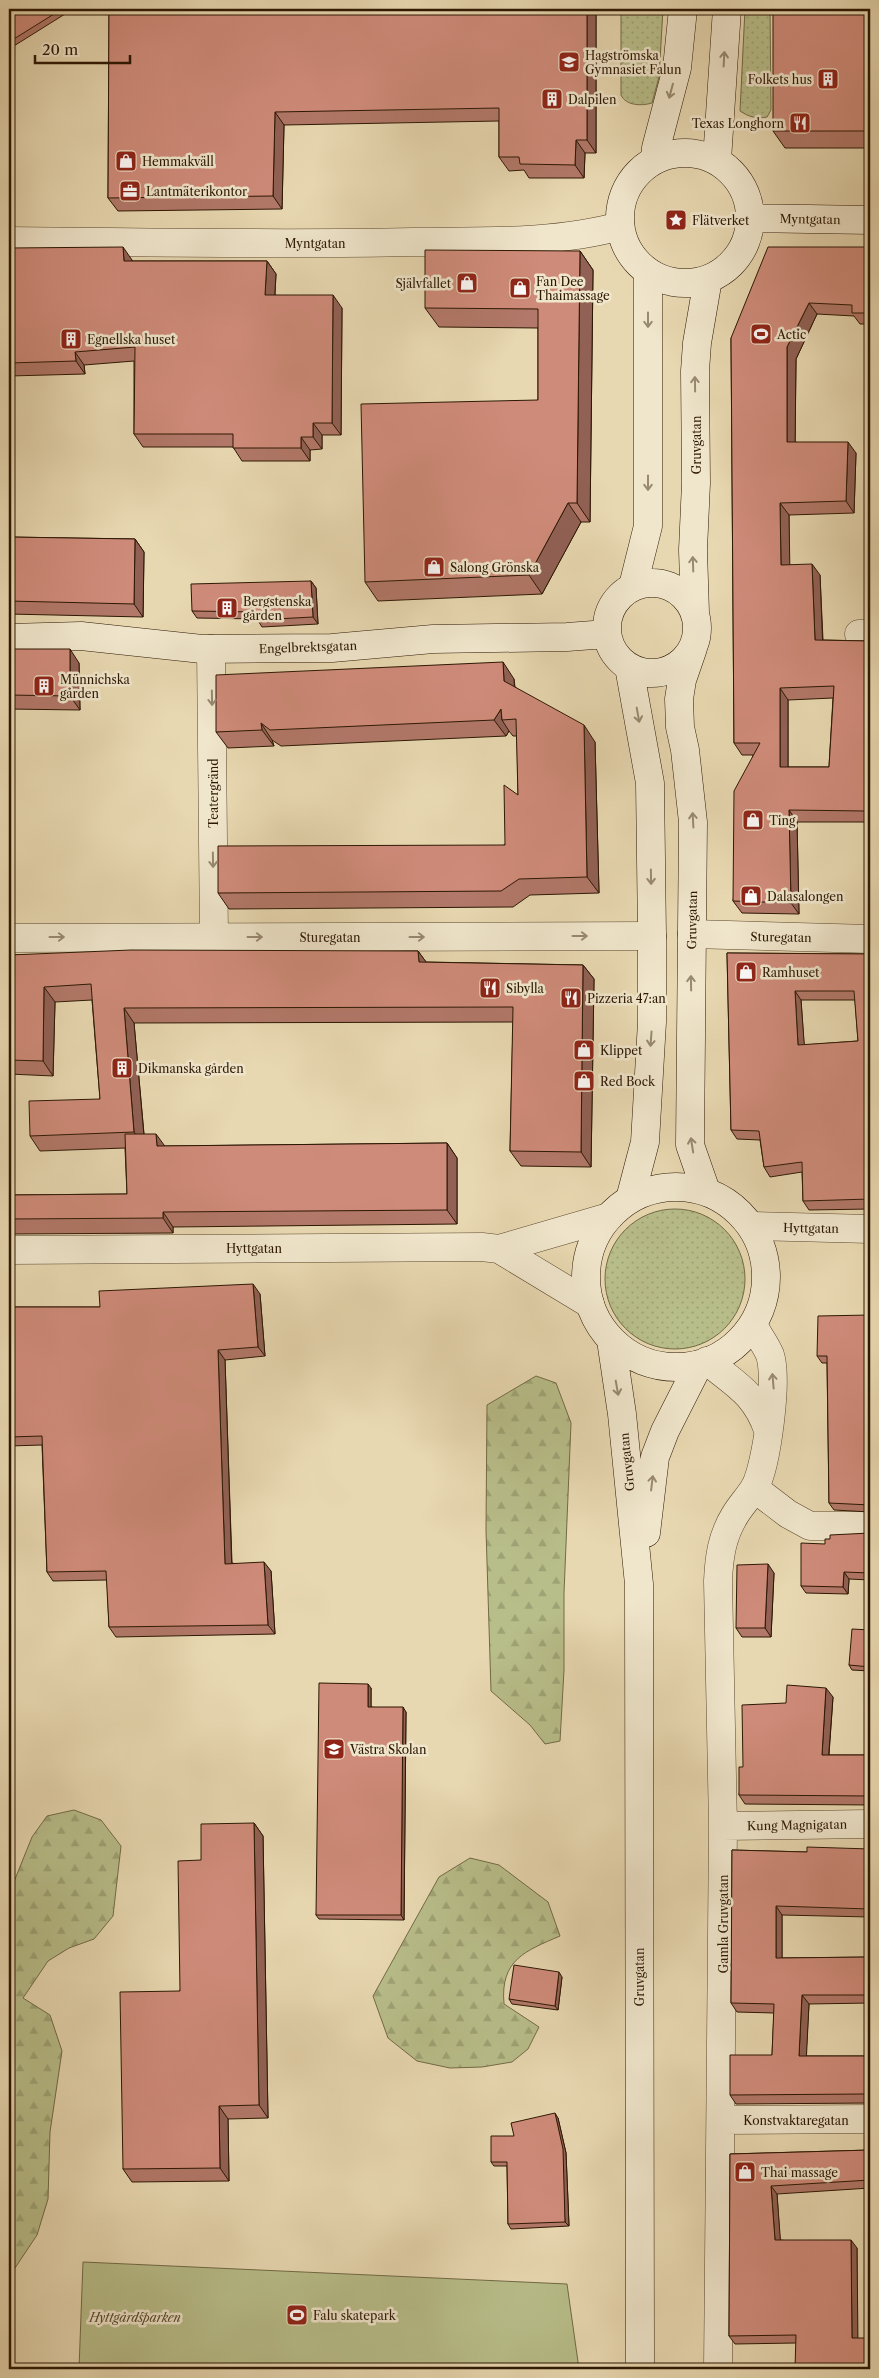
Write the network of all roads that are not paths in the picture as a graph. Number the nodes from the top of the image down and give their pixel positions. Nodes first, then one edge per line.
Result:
1 (683, 9) edge
2 (727, 9) edge
3 (655, 159) junction
4 (717, 160) junction
5 (751, 218) junction
6 (870, 220) edge
7 (620, 226) junction
8 (9, 241) edge
9 (648, 272) junction
10 (708, 279) junction
11 (633, 586) junction
12 (695, 612) junction
13 (607, 634) junction
14 (9, 638) edge
15 (692, 648) junction
16 (211, 649) junction
17 (629, 667) junction
18 (692, 934) junction
19 (652, 936) junction
20 (214, 937) junction
21 (9, 938) edge
22 (870, 939) edge
23 (706, 1191) junction
24 (630, 1199) junction
25 (609, 1216) junction
26 (751, 1226) junction
27 (870, 1229) edge
28 (499, 1249) junction
29 (9, 1250) edge
30 (590, 1304) junction
31 (752, 1325) junction
32 (612, 1340) junction
33 (703, 1363) junction
34 (768, 1430) junction
35 (754, 1488) junction
36 (870, 1526) edge
37 (639, 1584) junction
38 (870, 1824) edge
39 (723, 1826) junction
40 (870, 2119) edge
41 (722, 2120) junction
42 (640, 2369) edge
43 (718, 2369) edge

1 -> 3 street
4 -> 2 street
3 - 4 street
3 - 7 street
4 - 5 street
5 - 6 street, Myntgatan
5 - 10 street
7 - 8 street, Myntgatan
7 - 9 street
9 - 10 street
9 -> 11 street
12 -> 10 street, Gruvgatan
11 - 12 street
11 - 13 street
12 - 15 street
13 - 16 street, Engelbrektsgatan
13 - 17 street
14 - 16 street, Engelbrektsgatan
15 - 17 street
18 -> 15 street, Gruvgatan
16 -> 20 street, Teatergränd
17 -> 19 street
18 - 22 street, Sturegatan
23 -> 18 street, Gruvgatan
20 -> 19 street, Sturegatan
19 -> 24 street
21 -> 20 street, Sturegatan
23 - 24 street
23 - 26 street
24 - 25 street
25 - 28 street, Hyttgatan
25 - 30 street
26 - 27 street, Hyttgatan
26 - 31 street
28 - 29 street, Hyttgatan
28 - 30 street, Hyttgatan
30 - 32 street
31 - 33 street
34 -> 31 street, Gamla Gruvgatan
32 - 33 street
32 -> 37 street, Gruvgatan
33 - 34 street
37 -> 33 street, Gruvgatan
34 - 35 street, Gamla Gruvgatan
35 - 36 street
35 - 39 street, Gamla Gruvgatan
37 - 42 street, Gruvgatan
38 - 39 street, Kung Magnigatan
39 - 41 street, Gamla Gruvgatan
40 - 41 street, Konstvaktaregatan
41 - 43 street, Gamla Gruvgatan

